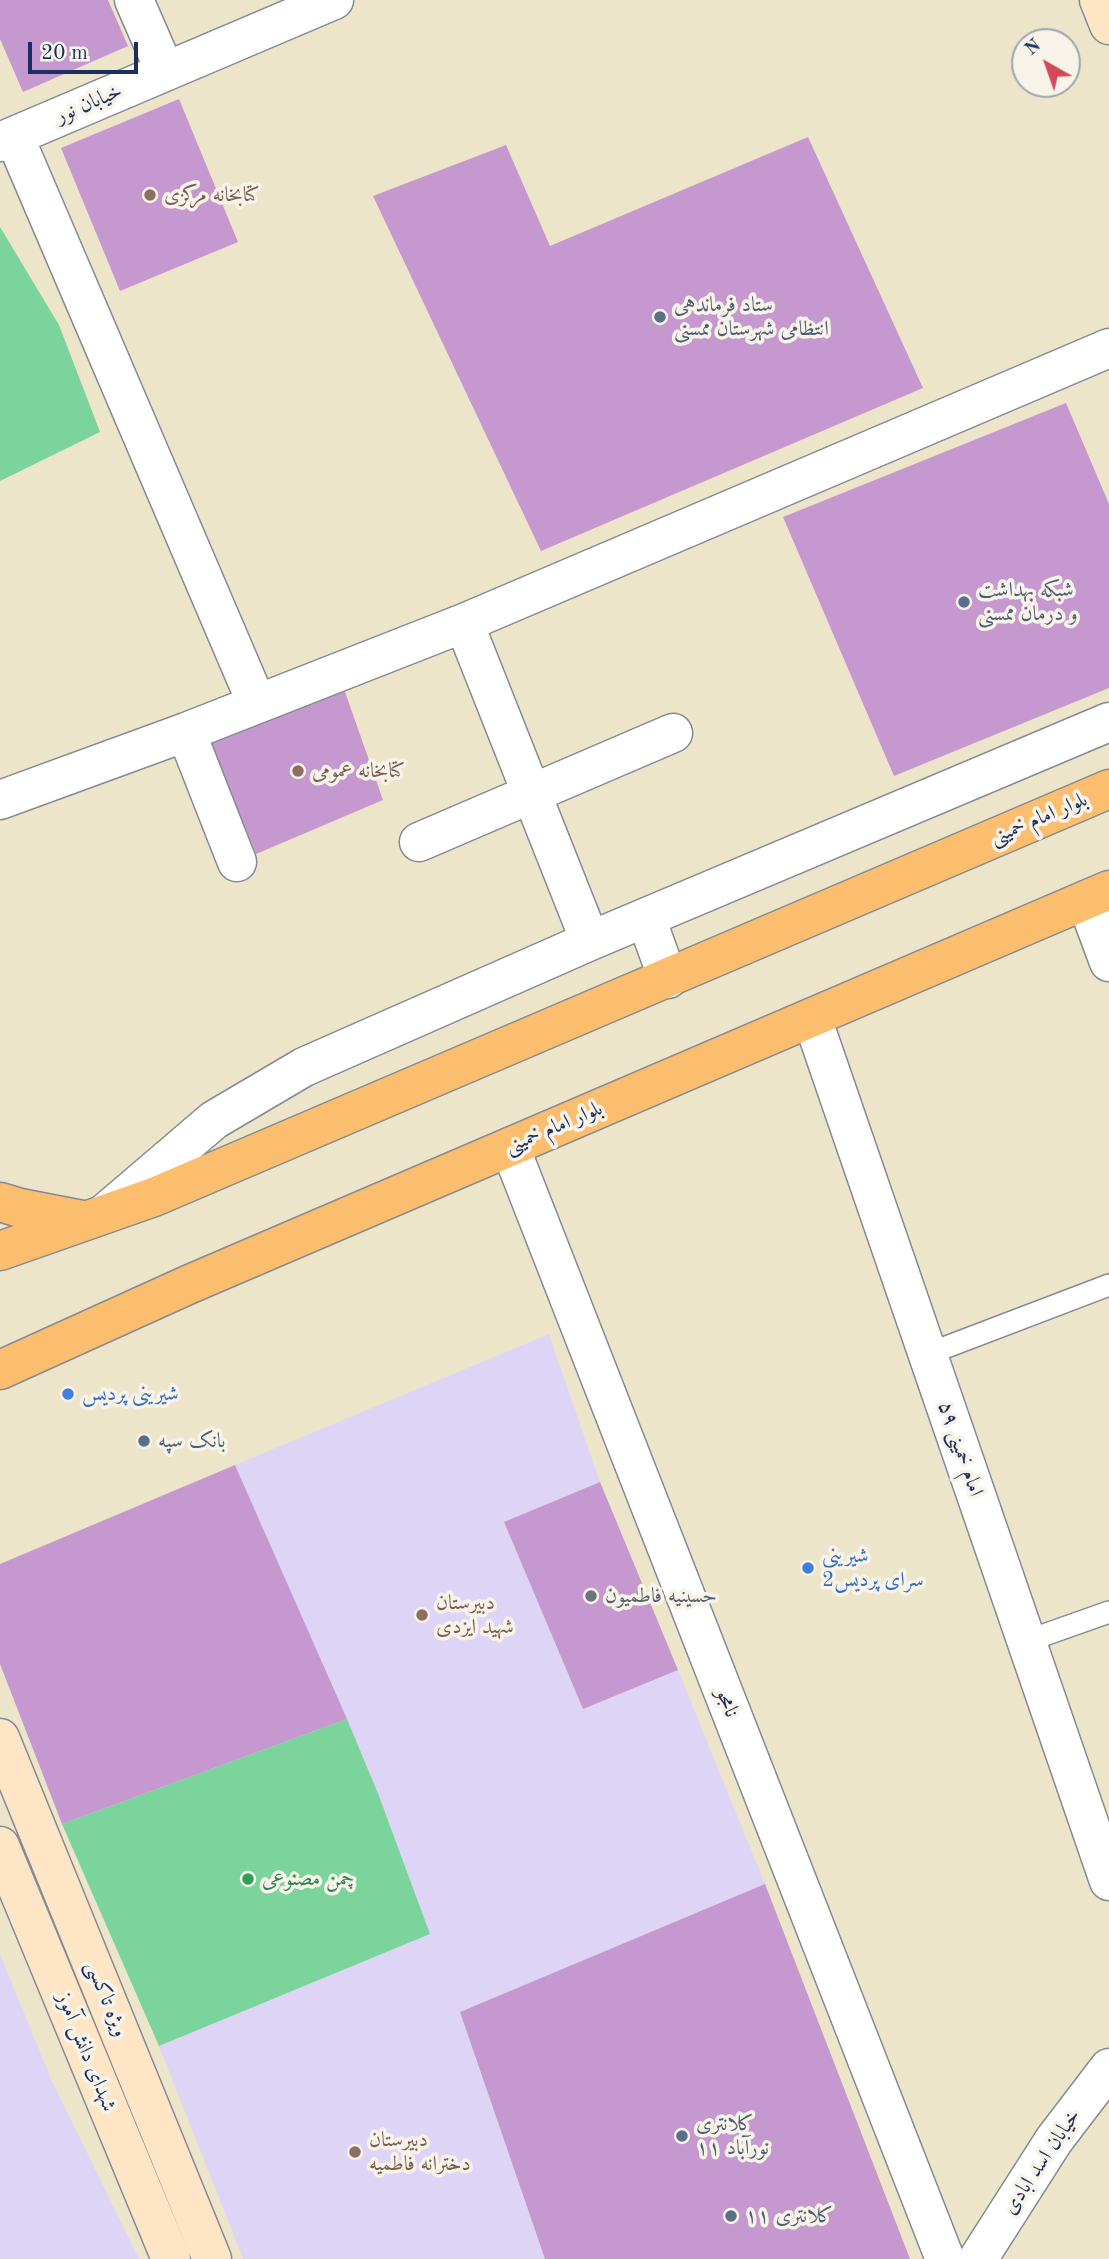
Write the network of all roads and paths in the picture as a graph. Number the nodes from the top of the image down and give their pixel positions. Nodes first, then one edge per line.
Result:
1 (134, 0) edge
2 (1099, 0) edge
3 (323, 2) edge
4 (1109, 25) edge
5 (165, 71) junction
6 (7, 139) edge
7 (1109, 348) edge
8 (464, 623) junction
9 (257, 704) junction
10 (1109, 722) edge
11 (186, 733) junction
12 (673, 733) dead end
13 (1109, 789) edge
14 (531, 792) junction
15 (0, 800) edge
16 (419, 842) dead end
17 (237, 862) dead end
18 (1098, 895) edge
19 (646, 918) junction
20 (590, 942) junction
21 (1109, 962) edge
22 (668, 979) junction
23 (812, 1018) junction
24 (510, 1147) junction
25 (0, 1202) edge
26 (94, 1217) junction
27 (0, 1251) edge
28 (1109, 1285) edge
29 (928, 1354) junction
30 (0, 1370) edge
31 (1109, 1612) edge
32 (1027, 1641) junction
33 (0, 1738) edge
34 (0, 1846) edge
35 (1109, 1881) edge
36 (1109, 2068) edge
37 (171, 2259) edge
38 (212, 2259) edge
39 (945, 2259) edge
40 (978, 2259) edge

1 - 5 street
2 - 4 street
3 - 5 street, خیابان نور
5 - 6 street, خیابان نور
6 - 9 street
7 - 8 street
8 - 9 street
8 - 14 street
9 - 11 street
10 - 19 street
11 - 15 street
11 - 17 street
12 - 14 street
13 - 22 main road, بلوار امام خمينی
14 - 16 street
14 - 20 street
18 - 21 street
18 - 23 main road, بلوار امام خمينی
19 - 20 street
19 - 22 street
20 - 26 street
22 - 26 main road, بلوار امام خمينی
23 - 24 main road, بلوار امام خمينی
23 - 29 street, امام خمينی ۵۹
24 - 30 main road, بلوار امام خمينی
24 - 39 street, نامجو
25 - 26 main road
26 - 27 main road, بلوار امام خمينی
28 - 29 lane
29 - 32 street, امام خمينی ۵۹
31 - 32 lane
32 - 35 street, امام خمينی ۵۹
33 - 38 street, ویژه تاکسی
34 - 37 street, شهدای دانش آموز
36 - 40 street, خیابان اسد ابادی

